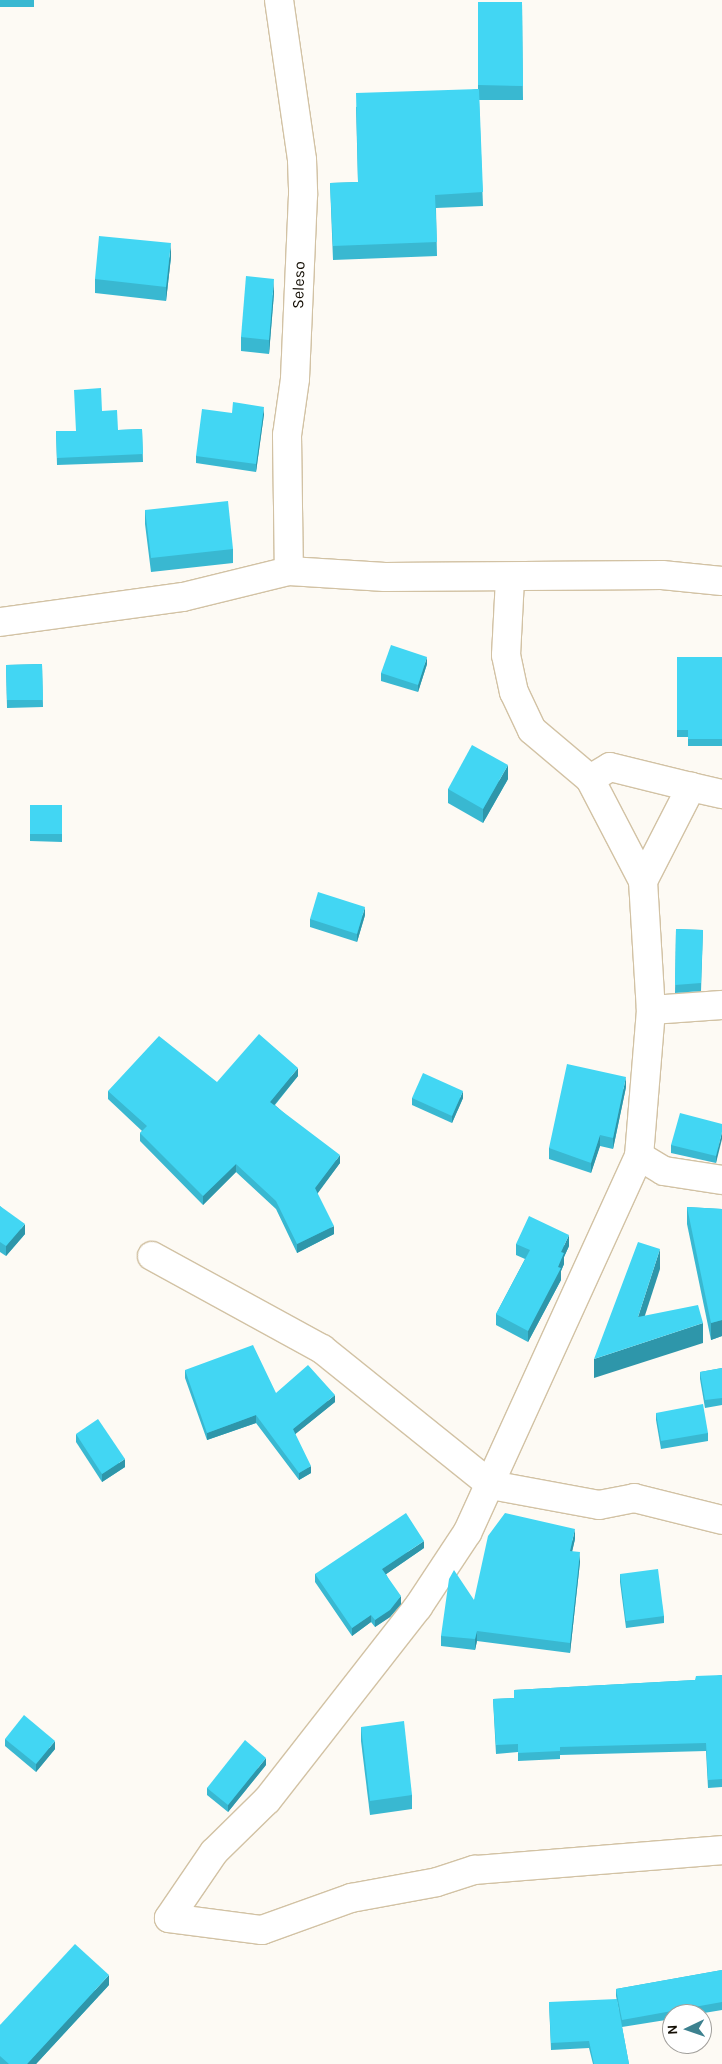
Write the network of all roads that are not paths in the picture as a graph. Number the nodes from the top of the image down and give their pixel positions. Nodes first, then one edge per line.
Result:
1 (279, 0) edge
2 (289, 571) junction
3 (510, 578) junction
4 (722, 581) edge
5 (0, 622) edge
6 (590, 779) junction
7 (691, 787) junction
8 (722, 794) edge
9 (643, 881) junction
10 (722, 1006) edge
11 (651, 1010) junction
12 (638, 1156) junction
13 (722, 1180) edge
14 (152, 1256) dead end
15 (491, 1485) junction
16 (716, 1514) edge
17 (722, 1850) edge

1 - 2 street, Seleso
2 - 3 street
2 - 5 street
3 - 4 street
3 - 6 street
6 - 7 street
6 - 9 street
7 - 8 street
7 - 9 street
9 - 11 street
10 - 11 street
11 - 12 street
12 - 13 street
12 - 15 street
14 - 15 street
15 - 16 street
15 - 17 street

